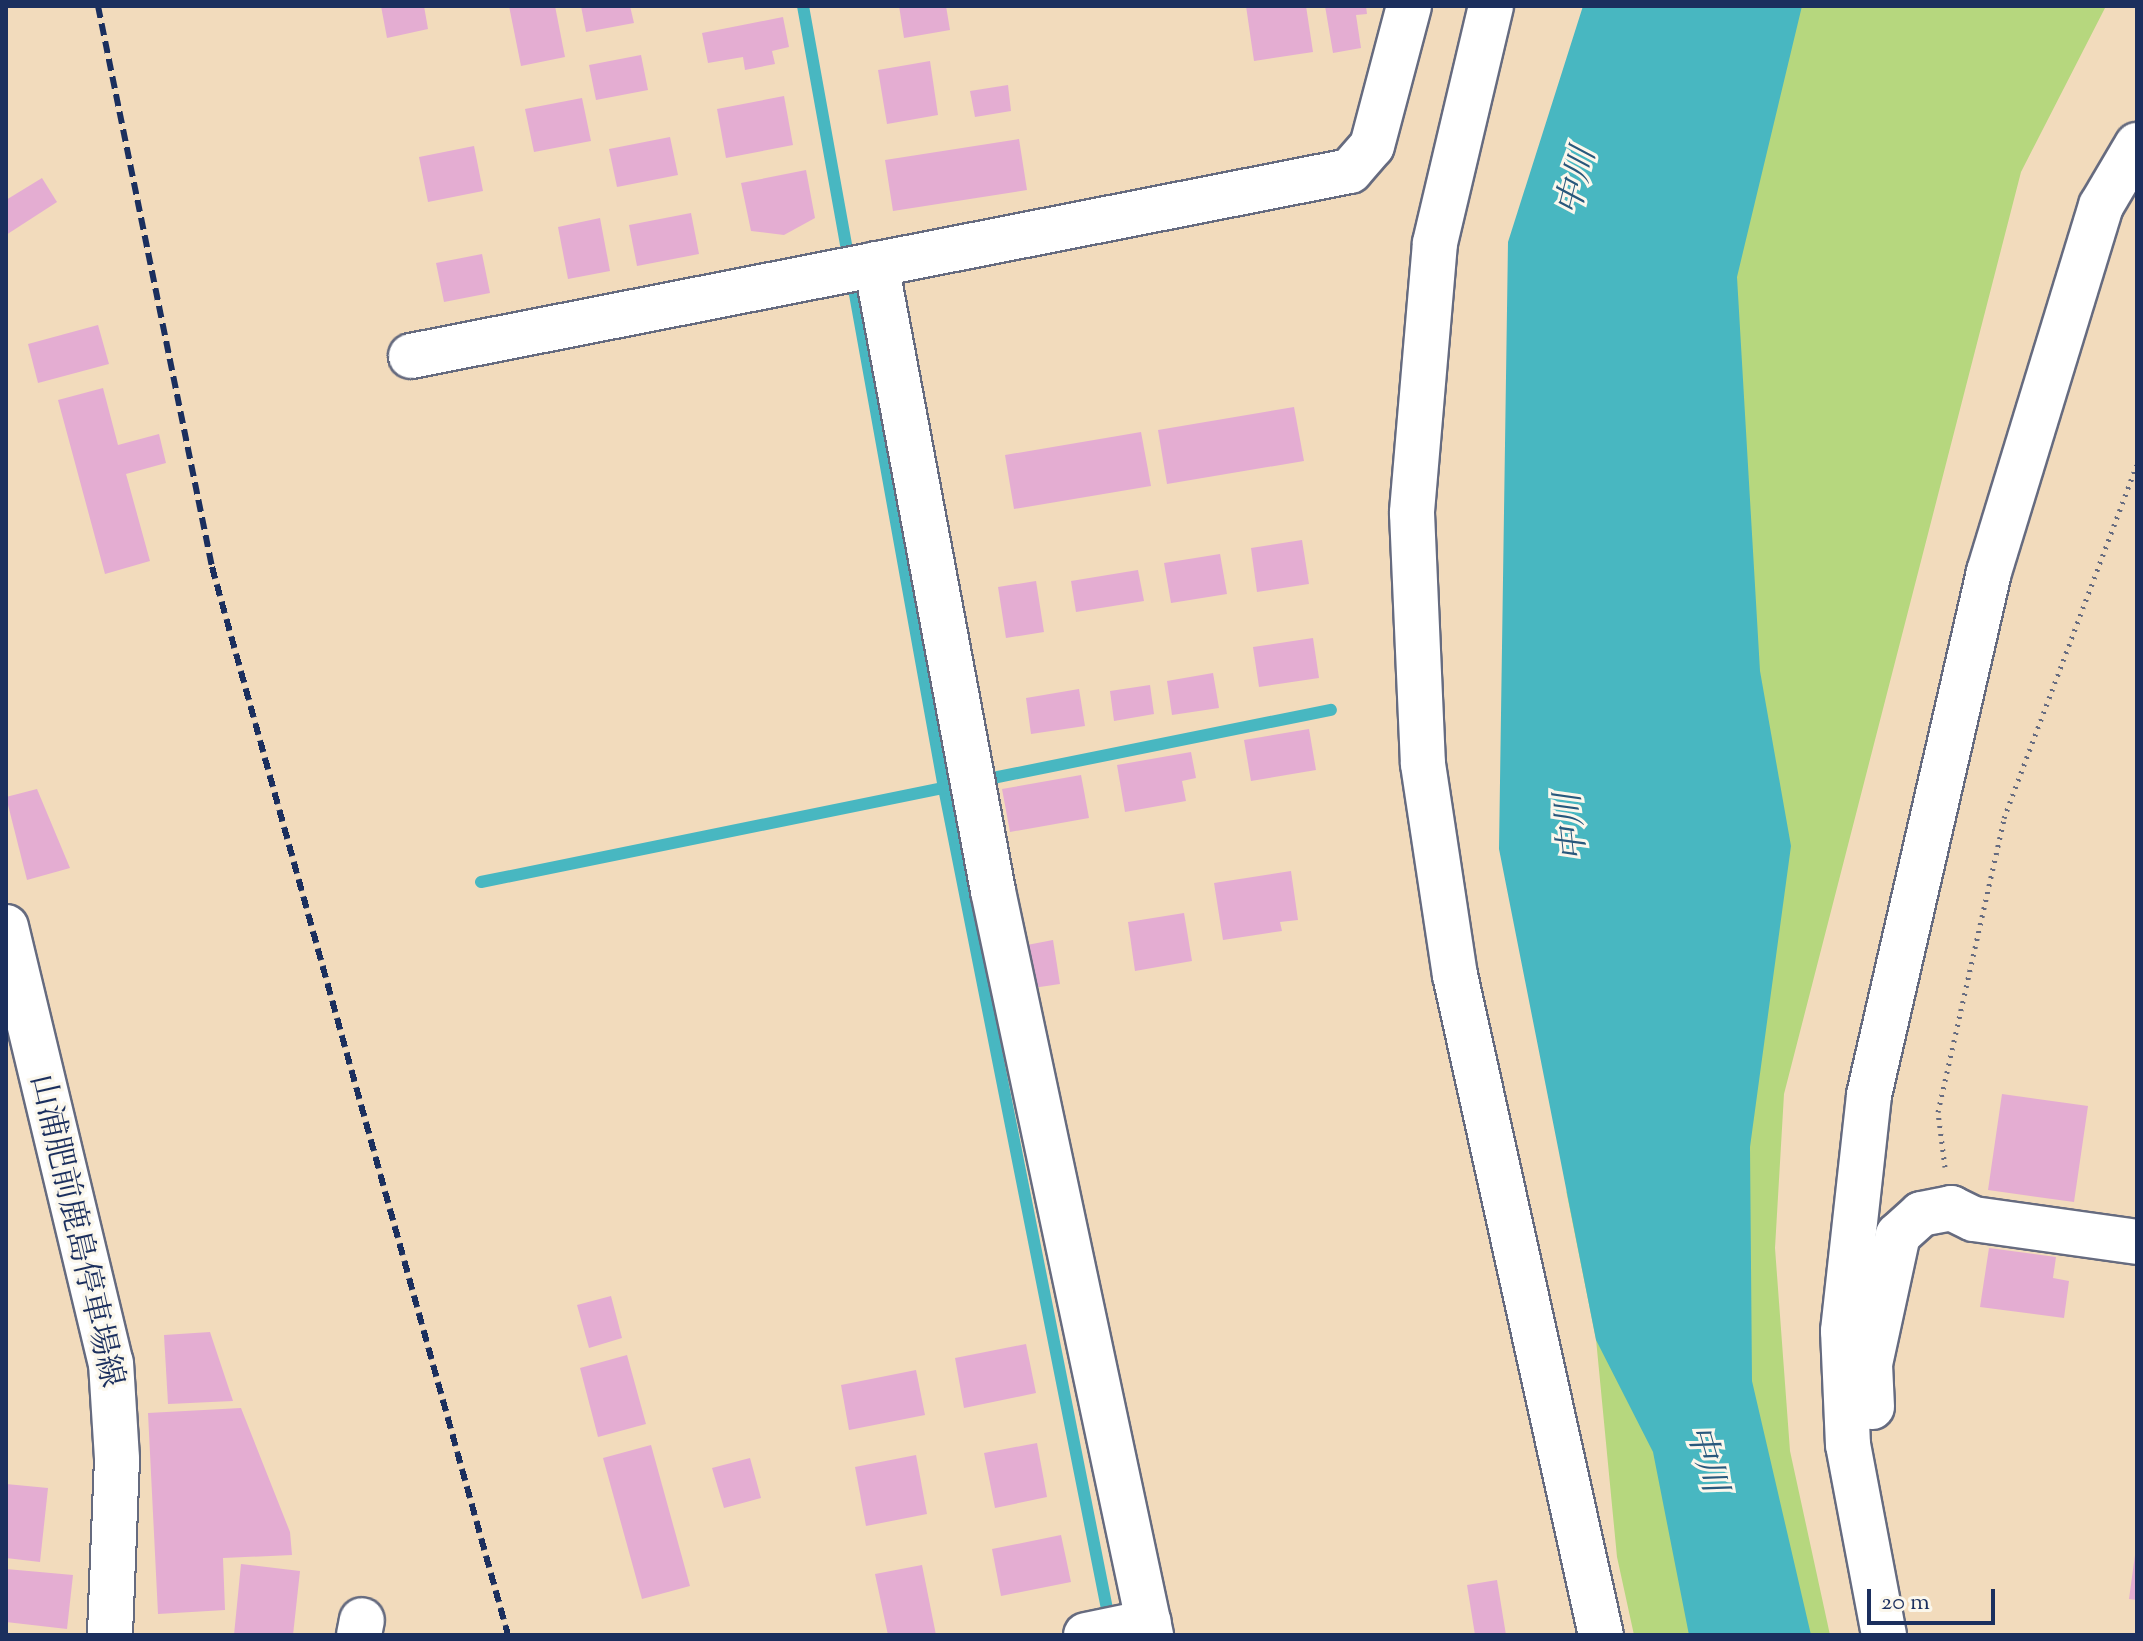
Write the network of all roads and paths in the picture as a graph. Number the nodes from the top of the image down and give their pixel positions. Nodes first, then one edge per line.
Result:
1 (1409, 6) edge
2 (1491, 6) edge
3 (2137, 145) edge
4 (876, 264) junction
5 (411, 356) dead end
6 (2137, 465) edge
7 (6, 927) edge
8 (1951, 1208) junction
9 (2137, 1242) edge
10 (1863, 1516) junction
11 (1150, 1628) edge
12 (1089, 1634) edge
13 (110, 1635) edge
14 (1601, 1635) edge
15 (1884, 1635) edge

1 - 4 street
2 - 14 street
3 - 10 street
4 - 5 street
4 - 11 street
6 - 8 path
7 - 13 street, 山浦肥前鹿島停車場線
8 - 9 street
8 - 10 street
10 - 15 street
11 - 12 street

